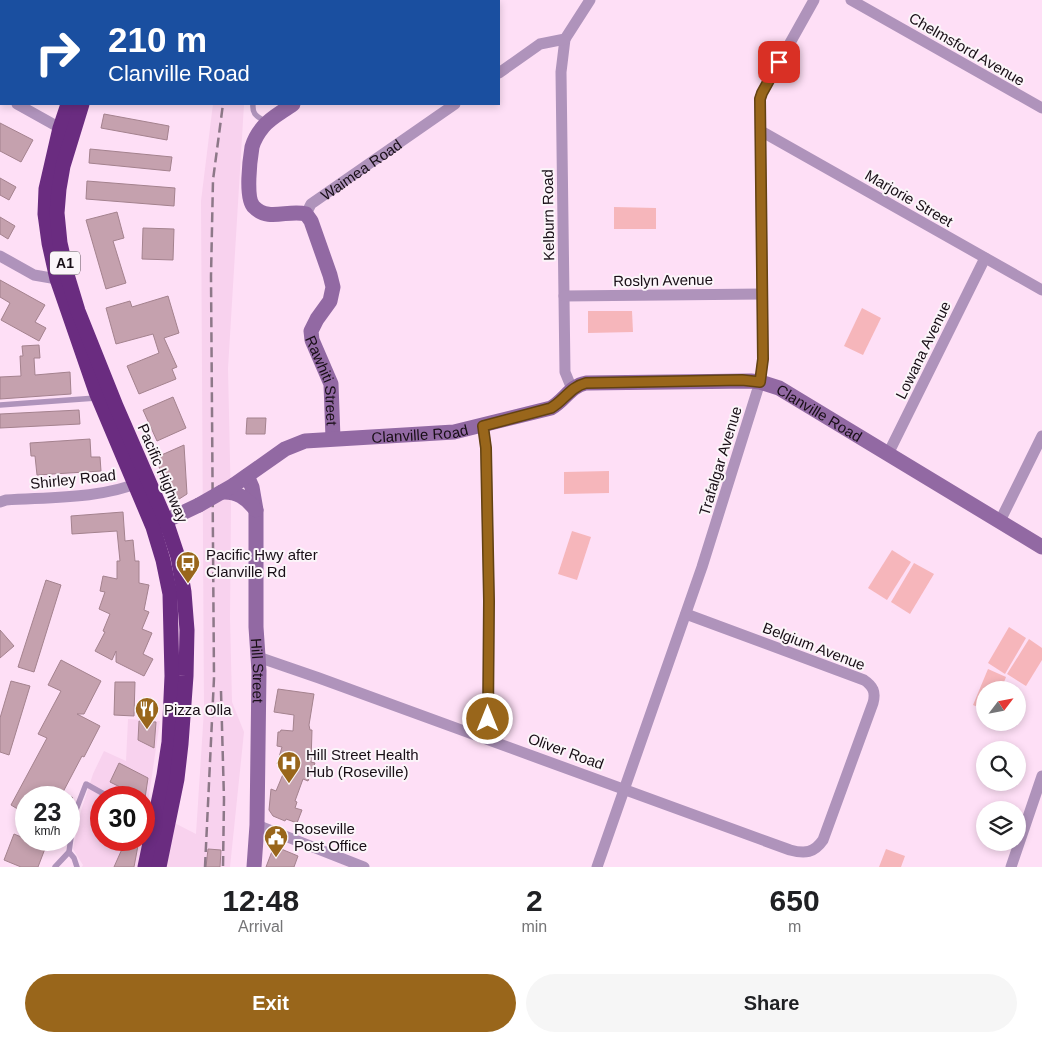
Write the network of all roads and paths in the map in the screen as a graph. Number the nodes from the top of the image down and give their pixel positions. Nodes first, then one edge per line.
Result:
1 (590, 0) edge
2 (814, 0) edge
3 (851, 0) edge
4 (565, 39) junction
5 (500, 72) edge
6 (19, 105) edge
7 (68, 105) edge
8 (82, 105) edge
9 (253, 105) edge
10 (292, 105) edge
11 (454, 105) edge
12 (1042, 108) edge
13 (267, 123) junction
14 (60, 128) junction
15 (761, 131) junction
16 (306, 214) junction
17 (0, 256) edge
18 (985, 258) junction
19 (57, 279) junction
20 (1042, 290) edge
21 (762, 294) junction
22 (564, 296) junction
23 (760, 382) junction
24 (572, 389) junction
25 (98, 398) junction
26 (0, 405) edge
27 (483, 426) junction
28 (1042, 436) edge
29 (333, 438) junction
30 (888, 454) junction
31 (248, 476) junction
32 (141, 481) junction
33 (230, 490) junction
34 (0, 502) edge
35 (256, 510) junction
36 (1000, 521) junction
37 (159, 524) junction
38 (1042, 547) edge
39 (686, 614) junction
40 (258, 657) junction
41 (488, 739) junction
42 (1042, 776) edge
43 (90, 786) edge
44 (625, 789) junction
45 (257, 825) junction
46 (69, 852) junction
47 (808, 852) joint
48 (340, 863) edge
49 (56, 867) edge
50 (77, 867) edge
51 (145, 867) edge
52 (159, 867) edge
53 (254, 867) edge
54 (364, 867) edge
55 (597, 867) edge
56 (1011, 867) edge

1 - 4 street
2 - 15 street, Trafalgar Avenue
3 - 12 street, Chelmsford Avenue
4 - 5 street
4 - 22 street, Kelburn Road
6 - 14 street
7 - 14 highway, Pacific Highway / A1
8 - 32 highway, Pacific Highway / A1
9 - 13 lane
10 - 13 street
11 - 16 street, Waimea Road
13 - 16 street
14 - 19 highway, Pacific Highway / A1
15 - 18 street, Marjorie Street
15 - 21 street, Trafalgar Avenue
16 - 29 street, Rawhiti Street
17 - 19 street
18 - 20 street, Marjorie Street
18 - 30 street, Lowana Avenue
19 - 25 highway, Pacific Highway / A1
21 - 22 street, Roslyn Avenue
21 - 23 street, Trafalgar Avenue
22 - 24 street, Kelburn Road
23 - 24 street, Clanville Road
23 - 30 street, Clanville Road
23 - 39 street, Trafalgar Avenue
24 - 27 street, Clanville Road
25 - 26 lane
25 - 32 highway, Pacific Highway / A1
27 - 29 street, Clanville Road
27 - 41 street
28 - 36 street
29 - 31 street, Clanville Road
30 - 36 street, Clanville Road
31 - 33 street, Clanville Road
31 - 35 street, Hill Street
32 - 34 street, Shirley Road
32 - 37 highway, Pacific Highway / A1
33 - 35 street
33 - 37 street, Clanville Road, bridge
35 - 40 street, Hill Street
36 - 38 street, Clanville Road
37 - 51 highway, Pacific Highway / A1
37 - 52 highway, Pacific Highway / A1
39 - 44 street, Trafalgar Avenue
39 - 47 street, Belgium Avenue
40 - 41 street, Oliver Road
40 - 45 street, Hill Street
41 - 44 street, Oliver Road
42 - 56 street
43 - 46 lane
44 - 47 street, Oliver Road
44 - 55 street, Trafalgar Avenue
45 - 48 street
45 - 53 street, Hill Street
46 - 49 lane
46 - 50 lane
48 - 54 street

